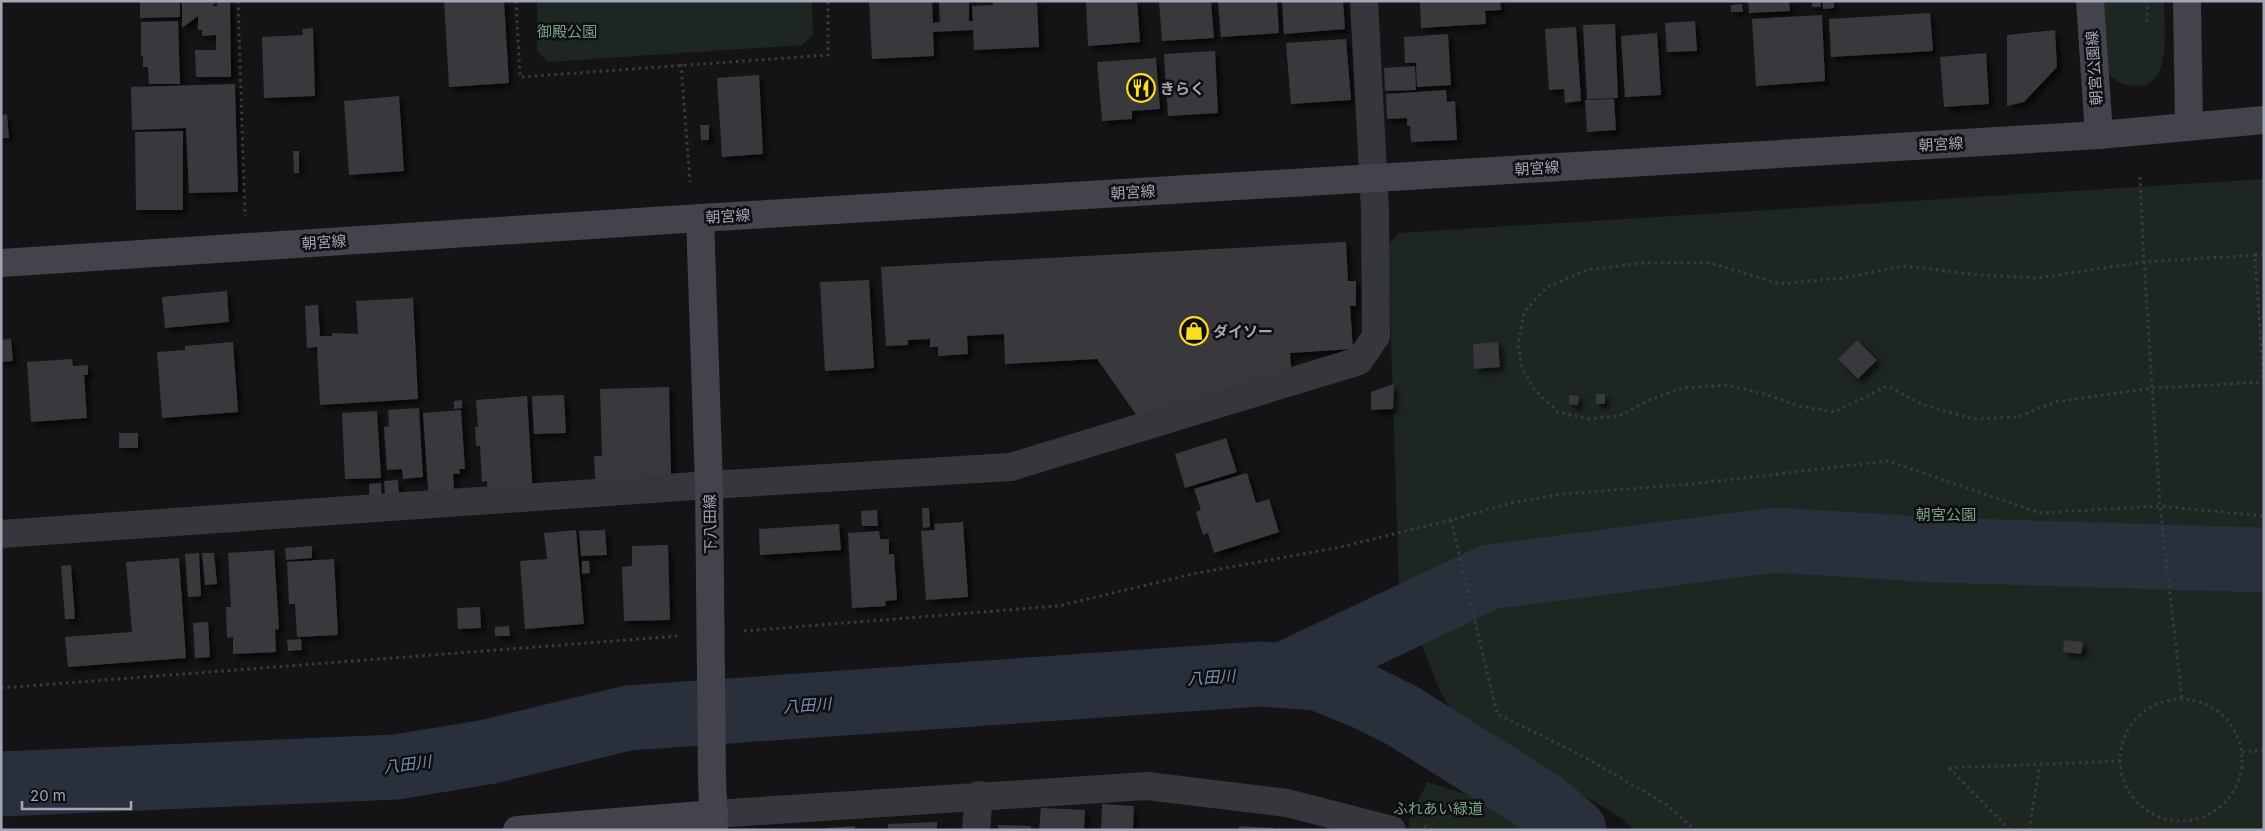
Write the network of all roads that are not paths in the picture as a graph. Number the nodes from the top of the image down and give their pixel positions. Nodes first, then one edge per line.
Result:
1 (1364, 1) edge
2 (2090, 1) edge
3 (2187, 1) edge
4 (2264, 120) edge
5 (2189, 125) junction
6 (2099, 135) junction
7 (1372, 178) junction
8 (700, 218) junction
9 (1, 263) edge
10 (709, 485) junction
11 (1, 534) edge
12 (979, 795) junction
13 (714, 822) edge
14 (517, 830) edge
15 (976, 830) edge
16 (1392, 830) edge

1 - 7 street
2 - 6 street, 朝宮公園線
3 - 5 street
4 - 5 street, 朝宮線
5 - 6 street, 朝宮線
6 - 7 street, 朝宮線
7 - 8 street, 朝宮線
7 - 10 street
8 - 9 street, 朝宮線
8 - 10 street, 下八田線
10 - 11 street
10 - 13 street, 下八田線
12 - 13 street
12 - 15 street
12 - 16 street
13 - 14 street

